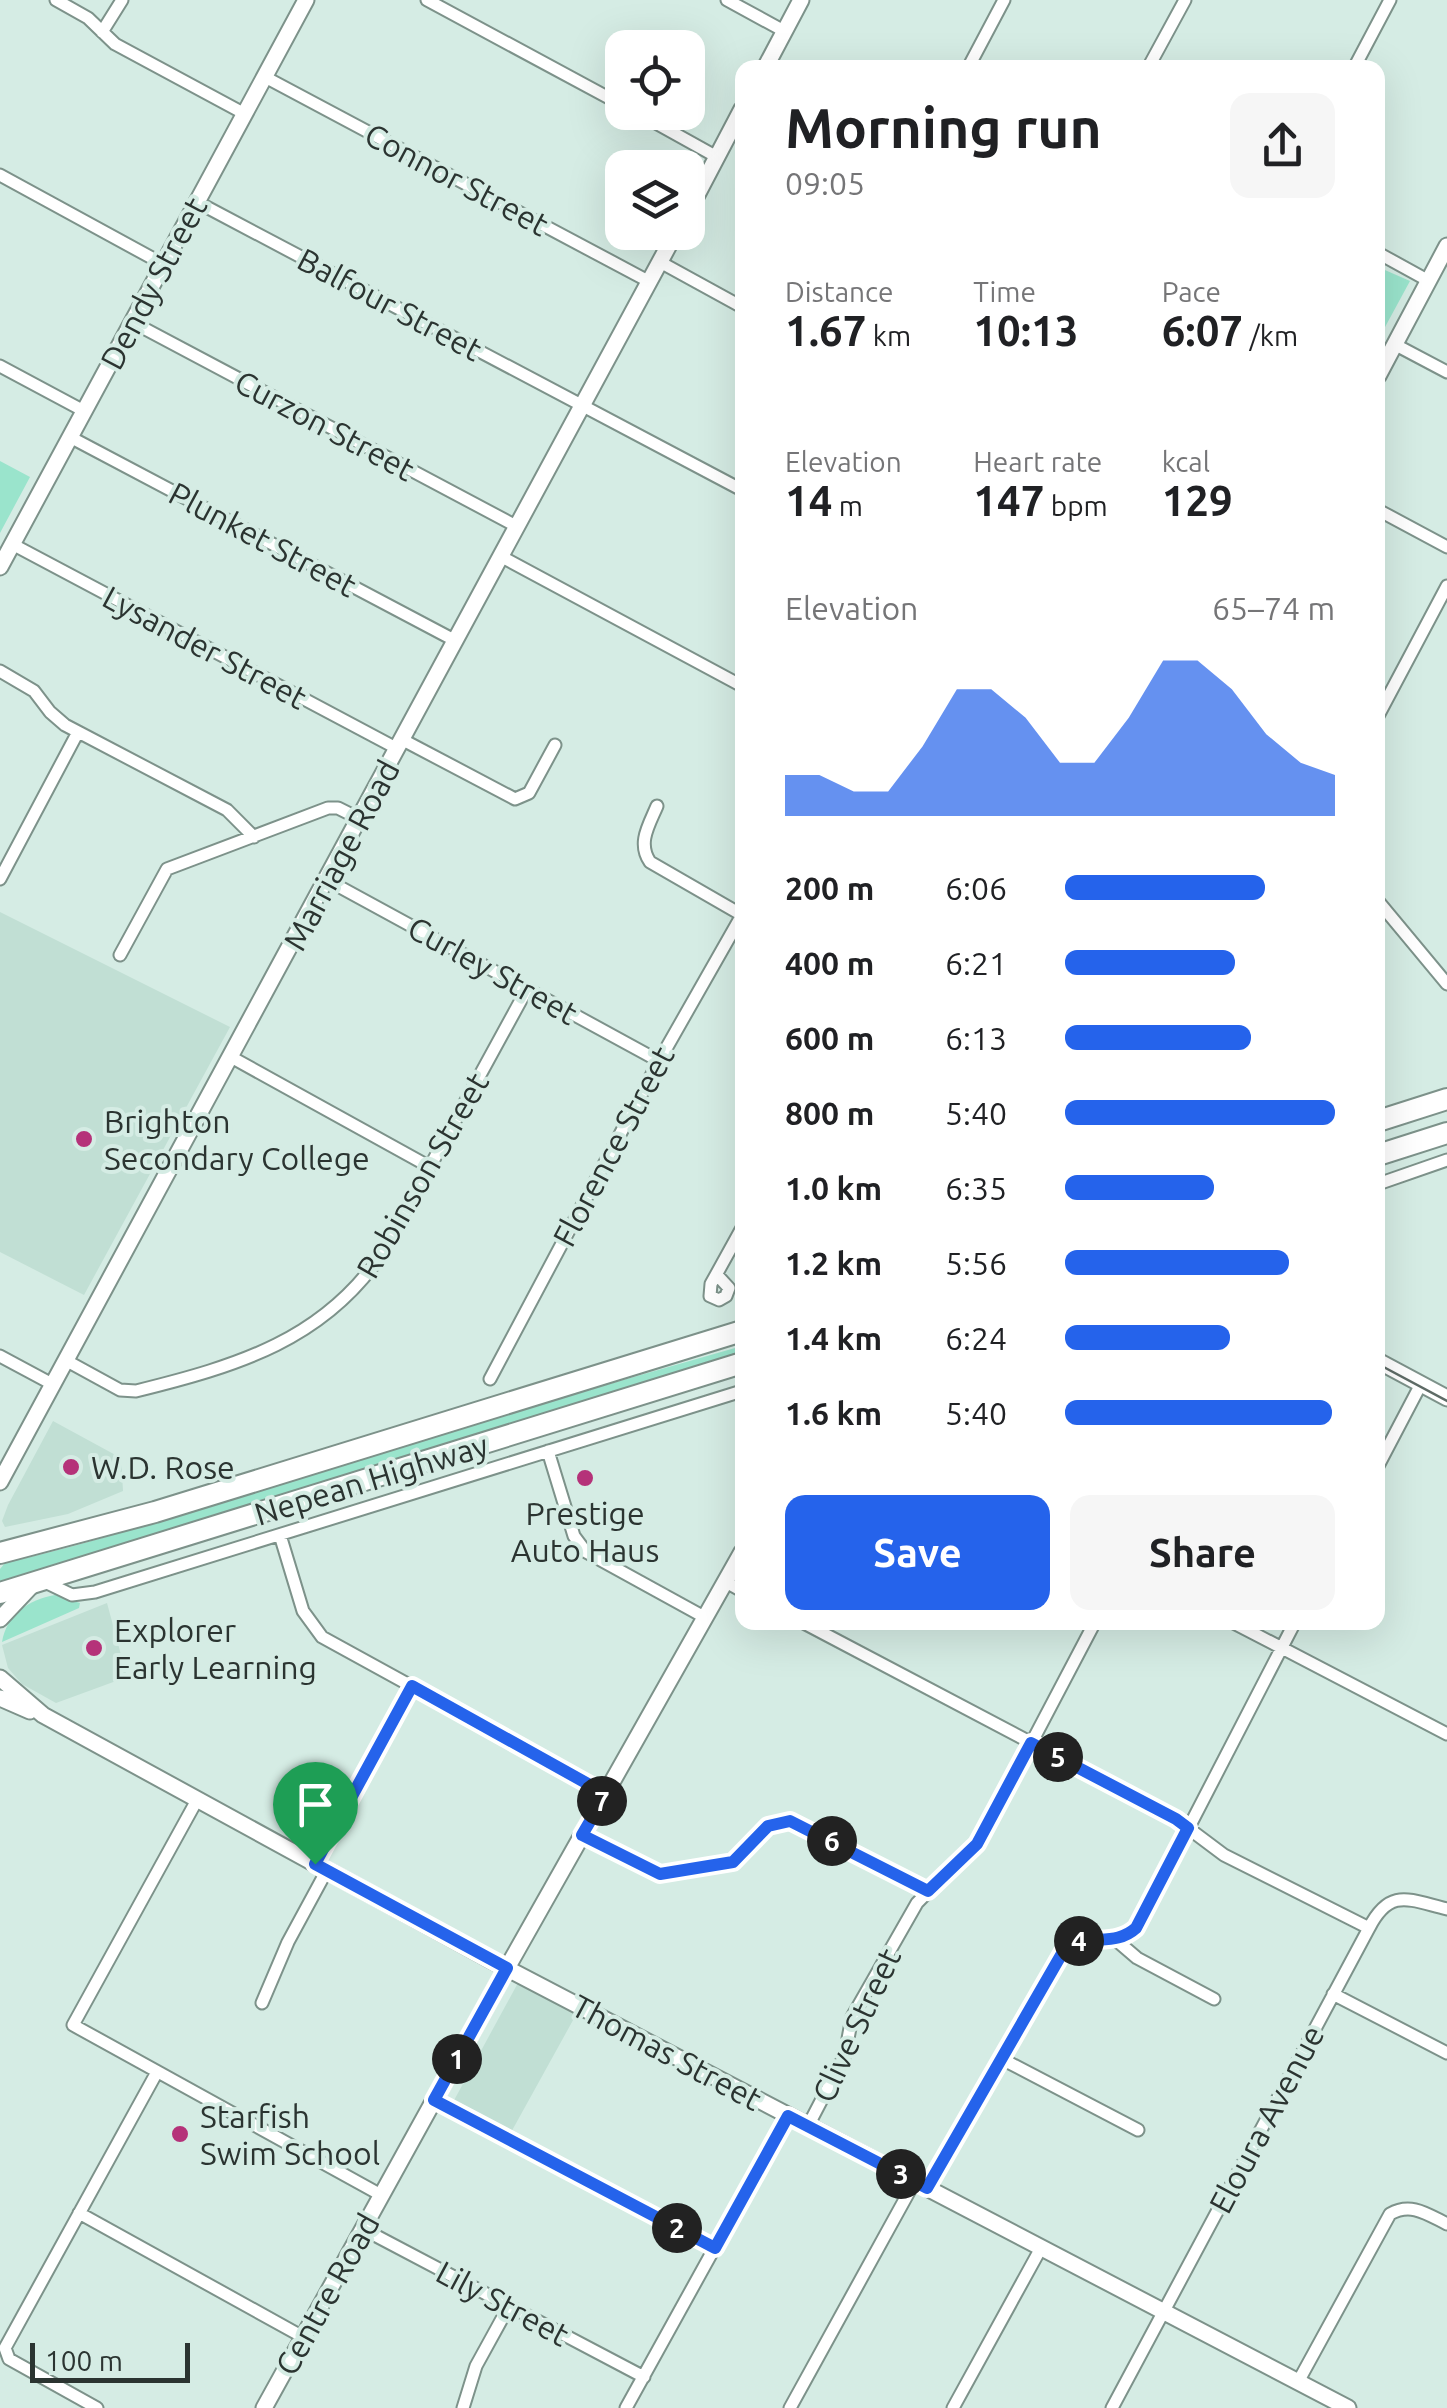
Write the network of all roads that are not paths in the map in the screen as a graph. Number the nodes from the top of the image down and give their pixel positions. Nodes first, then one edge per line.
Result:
1 (56, 0) edge
2 (122, 0) edge
3 (306, 0) edge
4 (428, 0) edge
5 (727, 0) edge
6 (801, 0) edge
7 (1004, 0) edge
8 (1185, 0) edge
9 (1390, 0) edge
10 (784, 31) junction
11 (102, 32) junction
12 (769, 60) edge
13 (972, 60) edge
14 (1152, 60) edge
15 (1358, 60) edge
16 (265, 77) junction
17 (605, 96) edge
18 (244, 114) junction
19 (735, 123) edge
20 (670, 130) edge
21 (718, 156) junction
22 (0, 175) edge
23 (705, 180) edge
24 (196, 202) junction
25 (1447, 246) edge
26 (666, 250) edge
27 (1385, 257) edge
28 (660, 262) junction
29 (162, 264) junction
30 (1428, 281) junction
31 (650, 282) junction
32 (735, 303) edge
33 (132, 322) junction
34 (1394, 344) junction
35 (1385, 358) edge
36 (0, 366) edge
37 (1447, 372) edge
38 (584, 406) junction
39 (84, 412) junction
40 (70, 436) junction
41 (735, 486) edge
42 (1385, 514) edge
43 (518, 527) junction
44 (12, 544) junction
45 (1447, 548) edge
46 (502, 557) junction
47 (0, 567) edge
48 (1447, 586) edge
49 (456, 641) junction
50 (0, 671) edge
51 (735, 682) edge
52 (1385, 703) edge
53 (78, 732) junction
54 (400, 744) junction
55 (555, 745) dead end
56 (657, 806) dead end
57 (360, 820) junction
58 (254, 837) junction
59 (0, 879) edge
60 (327, 880) junction
61 (1385, 909) edge
62 (735, 911) edge
63 (735, 927) edge
64 (120, 955) dead end
65 (1447, 984) edge
66 (528, 989) junction
67 (231, 1057) junction
68 (659, 1061) junction
69 (1447, 1099) edge
70 (1385, 1119) edge
71 (1447, 1133) edge
72 (1385, 1154) edge
73 (1447, 1160) edge
74 (430, 1167) junction
75 (1385, 1182) edge
76 (735, 1241) edge
77 (717, 1275) dead end
78 (735, 1334) edge
79 (0, 1356) edge
80 (67, 1361) junction
81 (735, 1365) edge
82 (1385, 1366) edge
83 (490, 1379) dead end
84 (1420, 1384) junction
85 (54, 1385) junction
86 (735, 1393) edge
87 (1447, 1398) edge
88 (548, 1451) junction
89 (1385, 1452) edge
90 (1, 1484) edge
91 (280, 1535) junction
92 (0, 1553) edge
93 (735, 1565) edge
94 (38, 1581) junction
95 (726, 1582) junction
96 (735, 1587) edge
97 (0, 1593) edge
98 (706, 1618) junction
99 (0, 1619) edge
100 (817, 1630) edge
101 (1090, 1630) edge
102 (1247, 1630) edge
103 (1292, 1630) edge
104 (1282, 1648) junction
105 (0, 1678) edge
106 (412, 1686) junction
107 (0, 1698) edge
108 (43, 1715) junction
109 (1447, 1734) edge
110 (1031, 1743) junction
111 (606, 1794) junction
112 (197, 1800) junction
113 (1188, 1828) junction
114 (582, 1835) junction
115 (321, 1867) junction
116 (928, 1891) junction
117 (1447, 1909) edge
118 (1369, 1928) junction
119 (1116, 1940) junction
120 (507, 1968) junction
121 (1333, 1994) junction
122 (1214, 1999) dead end
123 (262, 2003) dead end
124 (1447, 2052) edge
125 (1002, 2059) junction
126 (157, 2072) junction
127 (434, 2100) junction
128 (788, 2116) junction
129 (808, 2126) junction
130 (1138, 2130) dead end
131 (921, 2184) junction
132 (381, 2196) junction
133 (79, 2213) junction
134 (1447, 2224) edge
135 (363, 2229) junction
136 (715, 2248) junction
137 (1042, 2248) junction
138 (509, 2306) junction
139 (1164, 2312) junction
140 (304, 2337) junction
141 (644, 2377) junction
142 (1298, 2382) junction
143 (97, 2408) edge
144 (264, 2408) edge
145 (464, 2408) edge
146 (626, 2408) edge
147 (790, 2408) edge
148 (953, 2408) edge
149 (1112, 2408) edge
150 (1348, 2408) edge

1 - 11 street
2 - 11 street
3 - 16 street, Dendy Street
4 - 17 street
5 - 10 street
6 - 10 street
7 - 13 street
8 - 14 street
9 - 15 street
10 - 12 street
11 - 18 street
16 - 18 street, Dendy Street
16 - 31 street, Connor Street
18 - 24 street, Dendy Street
19 - 21 street
20 - 21 street
21 - 23 street
22 - 29 street
24 - 29 street, Dendy Street
24 - 38 street, Balfour Street
25 - 30 street
26 - 28 street, Marriage Road
27 - 30 street
28 - 31 street, Marriage Road
28 - 32 street
29 - 33 street, Dendy Street
30 - 34 street
31 - 38 street, Marriage Road
33 - 39 street, Dendy Street
33 - 43 street, Curzon Street
34 - 35 street
34 - 37 street
36 - 39 street
38 - 41 street, Balfour Street
38 - 43 street, Marriage Road
39 - 40 street, Dendy Street
40 - 44 street, Dendy Street
40 - 49 street, Plunket Street
42 - 45 street
43 - 46 street, Marriage Road
44 - 47 street, Dendy Street
44 - 54 street, Lysander Street
46 - 49 street, Marriage Road
46 - 51 street
48 - 52 street
49 - 54 street, Marriage Road
50 - 53 street
53 - 58 street
53 - 59 street
54 - 55 street, Lysander Street
54 - 57 street, Marriage Road
56 - 62 street
57 - 58 street
57 - 60 street, Marriage Road
58 - 64 street
60 - 66 street, Curley Street
60 - 67 street, Marriage Road
61 - 65 street
63 - 68 street, Florence Street
66 - 68 street, Curley Street
66 - 74 street, Robinson Street
67 - 74 street
67 - 80 street, Marriage Road
68 - 83 street, Florence Street
69 - 70 highway
71 - 72 highway
73 - 75 street
74 - 80 street, Robinson Street
76 - 77 street
78 - 92 highway, Nepean Highway
79 - 85 street
80 - 85 street, Marriage Road
81 - 94 highway, Nepean Highway
82 - 84 street
84 - 87 street
84 - 89 street
85 - 90 street, Marriage Road
86 - 88 street
88 - 91 street
88 - 98 street
91 - 94 street
91 - 106 street
93 - 95 street, Centre Road
94 - 97 highway, Nepean Highway
94 - 99 street
95 - 96 street
95 - 98 street, Centre Road
98 - 111 street, Centre Road
100 - 110 street
101 - 110 street, Clive Street
102 - 104 street
103 - 104 street
104 - 109 street
104 - 113 street
105 - 108 street, Thomas Street
106 - 111 street
106 - 115 street
107 - 108 street, Thomas Street
108 - 112 street, Thomas Street
110 - 113 street
110 - 116 street, Clive Street
111 - 114 street, Centre Road
112 - 115 street, Thomas Street
112 - 126 street
113 - 118 street
113 - 119 street
114 - 116 street
114 - 120 street, Centre Road
115 - 120 street, Thomas Street
115 - 123 street
116 - 129 street, Clive Street
117 - 118 street
118 - 121 street, Eloura Avenue
119 - 122 street
119 - 125 street
120 - 127 street, Centre Road
120 - 128 street, Thomas Street
121 - 124 street
121 - 139 street, Eloura Avenue
125 - 130 street
125 - 131 street
126 - 132 street
126 - 133 street
127 - 132 street, Centre Road
127 - 136 street
128 - 129 street, Thomas Street
128 - 136 street
129 - 131 street, Thomas Street
131 - 137 street, Thomas Street
131 - 147 street
132 - 135 street, Centre Road
133 - 140 street
133 - 143 street
134 - 142 street
135 - 138 street, Lily Street
135 - 140 street, Centre Road
136 - 141 street
137 - 139 street, Thomas Street
137 - 148 street
138 - 141 street, Lily Street
138 - 145 street
139 - 142 street, Thomas Street
139 - 149 street, Eloura Avenue
140 - 144 street, Centre Road
141 - 146 street
142 - 150 street, Thomas Street

